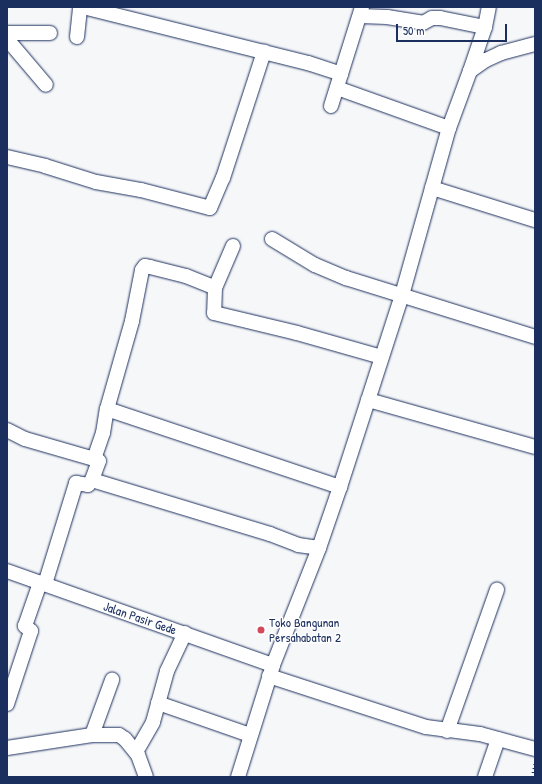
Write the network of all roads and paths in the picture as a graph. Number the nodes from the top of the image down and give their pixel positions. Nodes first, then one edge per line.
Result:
1 (82, 7) edge
2 (489, 7) edge
3 (361, 12) edge
4 (484, 27) junction
5 (7, 33) edge
6 (50, 33) dead end
7 (77, 37) dead end
8 (7, 39) edge
9 (535, 44) edge
10 (264, 52) junction
11 (470, 71) junction
12 (341, 74) junction
13 (46, 85) dead end
14 (337, 88) junction
15 (331, 106) dead end
16 (449, 128) junction
17 (7, 157) edge
18 (432, 188) junction
19 (535, 220) edge
20 (272, 239) dead end
21 (233, 246) dead end
22 (215, 288) junction
23 (402, 295) junction
24 (535, 337) edge
25 (382, 357) junction
26 (368, 400) junction
27 (107, 409) junction
28 (7, 430) edge
29 (535, 447) edge
30 (94, 459) junction
31 (92, 480) junction
32 (340, 487) junction
33 (318, 548) junction
34 (7, 572) edge
35 (42, 583) junction
36 (497, 590) dead end
37 (185, 633) junction
38 (271, 671) junction
39 (112, 680) dead end
40 (158, 703) junction
41 (7, 704) edge
42 (447, 731) junction
43 (250, 735) junction
44 (92, 736) junction
45 (498, 739) junction
46 (7, 748) edge
47 (535, 749) edge
48 (136, 752) junction
49 (535, 760) edge
50 (146, 777) edge
51 (238, 777) edge
52 (485, 777) edge
53 (532, 777) edge

1 - 7 street
1 - 10 street
2 - 4 street
3 - 4 street
3 - 12 street
4 - 11 street
5 - 6 street
8 - 13 street
9 - 11 street
10 - 12 street
10 - 17 street
11 - 16 street
12 - 14 street
14 - 15 street
14 - 16 street
16 - 18 street
18 - 19 street
18 - 23 street
20 - 23 street
21 - 22 street
22 - 25 street
22 - 27 street
23 - 24 street
23 - 25 street
25 - 26 street
26 - 29 street
26 - 32 street
27 - 30 street
27 - 32 street
28 - 30 street
30 - 31 street
31 - 33 street
31 - 35 street
32 - 33 street
33 - 38 street
34 - 35 street, Jalan Pasir Gede
35 - 37 street, Jalan Pasir Gede
35 - 41 street
36 - 42 street
37 - 38 street, Jalan Pasir Gede
37 - 40 street
38 - 42 street, Jalan Pasir Gede
38 - 43 street
39 - 44 street
40 - 43 street
40 - 48 street
42 - 45 street, Jalan Pasir Gede
43 - 51 street
44 - 46 street
44 - 48 street
45 - 47 street, Jalan Pasir Gede
45 - 52 street
48 - 50 street
49 - 53 path

